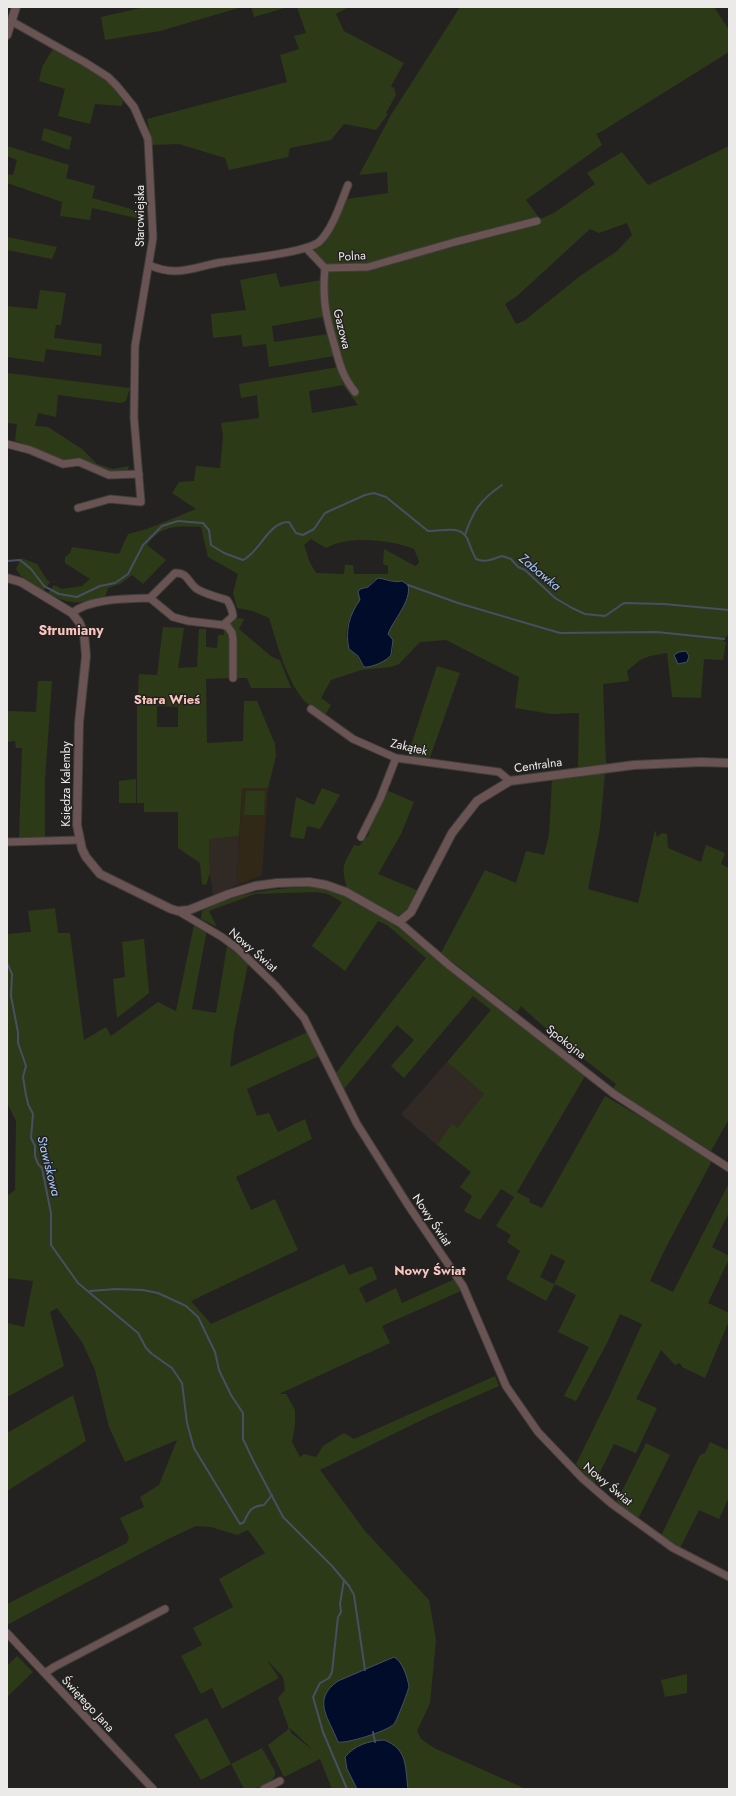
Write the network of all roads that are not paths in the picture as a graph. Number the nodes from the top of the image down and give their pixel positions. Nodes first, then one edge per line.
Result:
1 (16, 7) edge
2 (11, 21) junction
3 (7, 35) edge
4 (348, 185) dead end
5 (537, 221) dead end
6 (306, 248) junction
7 (149, 265) junction
8 (325, 268) junction
9 (355, 392) dead end
10 (7, 444) edge
11 (138, 474) junction
12 (78, 508) dead end
13 (7, 578) edge
14 (150, 598) junction
15 (72, 613) junction
16 (223, 625) junction
17 (233, 678) dead end
18 (311, 709) dead end
19 (396, 758) junction
20 (729, 763) edge
21 (510, 781) junction
22 (361, 837) dead end
23 (79, 840) junction
24 (7, 842) edge
25 (178, 911) junction
26 (399, 922) junction
27 (729, 1168) edge
28 (729, 1577) edge
29 (164, 1609) dead end
30 (7, 1633) edge
31 (45, 1673) junction
32 (280, 1781) dead end
33 (153, 1789) edge
34 (264, 1789) edge

1 - 2 street
2 - 3 street
2 - 7 street, Starowiejska
4 - 6 street
5 - 8 street, Polna
6 - 7 street
6 - 8 street, Polna
7 - 11 street, Starowiejska
8 - 9 street, Gazowa
10 - 11 street
11 - 12 street, Starowiejska
13 - 15 street, Księdza Kalemby
14 - 15 street
14 - 16 street
14 - 16 street
15 - 23 street, Księdza Kalemby
16 - 17 street
18 - 19 street, Zakątek
19 - 21 street, Zakątek
19 - 22 street
20 - 21 street, Centralna
21 - 26 street, Centralna
23 - 24 street
23 - 25 street, Księdza Kalemby
25 - 26 street
25 - 28 street, Nowy Świat
26 - 27 street, Spokojna
29 - 31 street
30 - 31 street, Świętego Jana
31 - 33 street, Świętego Jana
32 - 34 street

